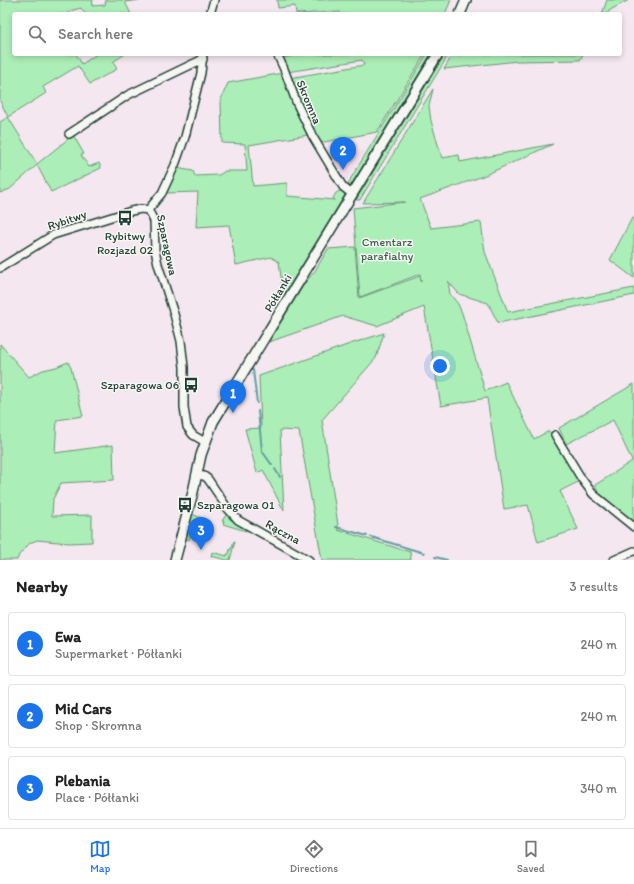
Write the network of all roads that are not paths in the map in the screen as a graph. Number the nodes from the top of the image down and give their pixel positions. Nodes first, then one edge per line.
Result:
1 (214, 0) edge
2 (466, 0) edge
3 (211, 12) edge
4 (461, 12) edge
5 (203, 56) edge
6 (278, 56) edge
7 (437, 56) edge
8 (69, 134) dead end
9 (352, 194) junction
10 (148, 210) junction
11 (0, 268) edge
12 (555, 435) dead end
13 (205, 442) junction
14 (196, 475) junction
15 (634, 527) edge
16 (634, 551) edge
17 (175, 560) edge
18 (309, 560) edge
19 (614, 560) edge

1 - 3 street
2 - 4 street
5 - 8 street
5 - 10 street, Szparagowa
6 - 9 street, Skromna
7 - 9 street, Półłanki
9 - 13 street, Półłanki
10 - 11 street, Rybitwy
10 - 13 street, Szparagowa
12 - 15 street
13 - 14 street, Półłanki
14 - 17 street, Półłanki
14 - 18 street, Rączna
16 - 19 street

